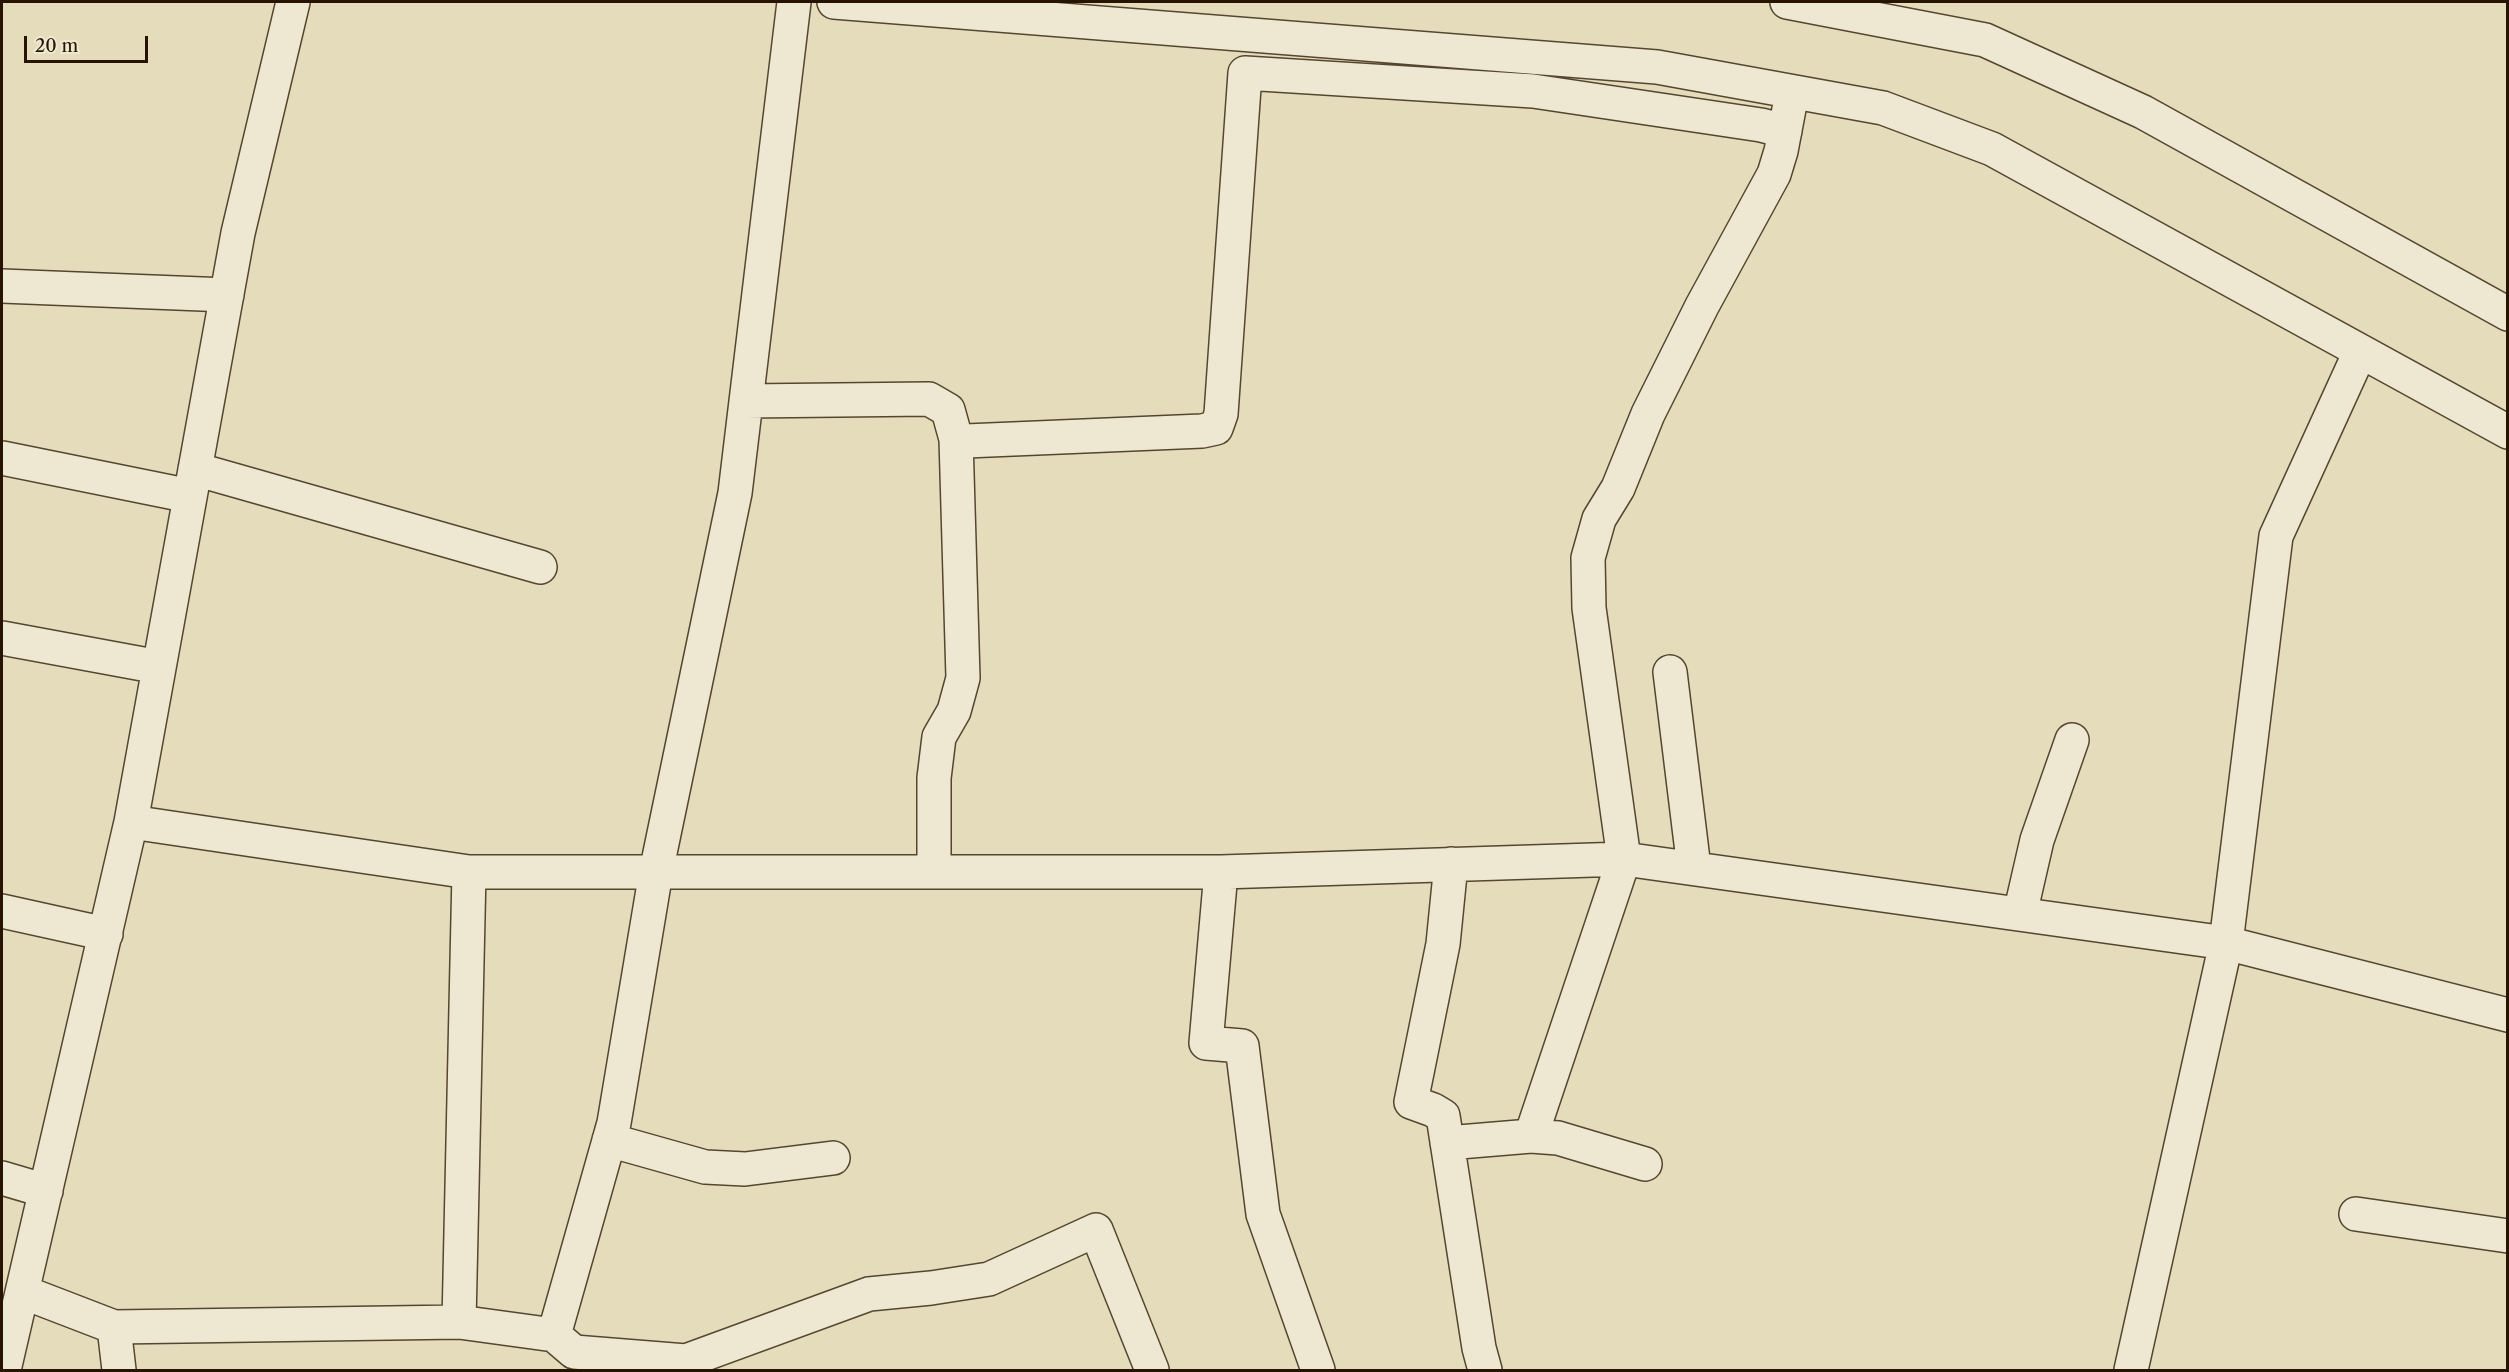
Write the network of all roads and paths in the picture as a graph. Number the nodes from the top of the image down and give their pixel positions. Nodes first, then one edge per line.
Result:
1 (293, 2) edge
2 (794, 2) edge
3 (834, 2) edge
4 (1807, 4) edge
5 (1792, 91) junction
6 (1785, 131) junction
7 (2, 286) edge
8 (227, 295) junction
9 (2508, 314) edge
10 (2360, 352) junction
11 (746, 401) junction
12 (2508, 432) edge
13 (956, 439) junction
14 (2, 458) edge
15 (193, 483) junction
16 (540, 567) dead end
17 (2, 638) edge
18 (159, 668) junction
19 (1670, 672) dead end
20 (2072, 740) dead end
21 (132, 822) junction
22 (1624, 859) junction
23 (1451, 864) junction
24 (1694, 868) junction
25 (469, 872) junction
26 (656, 872) junction
27 (934, 872) junction
28 (1221, 872) junction
29 (2, 911) edge
30 (2020, 914) junction
31 (106, 934) junction
32 (2226, 943) junction
33 (2508, 1015) edge
34 (1531, 1136) junction
35 (609, 1140) junction
36 (1447, 1143) junction
37 (833, 1158) dead end
38 (1645, 1164) dead end
39 (2, 1178) edge
40 (46, 1191) junction
41 (2356, 1214) dead end
42 (2508, 1236) edge
43 (23, 1292) junction
44 (459, 1322) junction
45 (114, 1328) junction
46 (554, 1335) junction
47 (4, 1371) edge
48 (119, 1371) edge
49 (1152, 1371) edge
50 (1318, 1371) edge
51 (1485, 1371) edge
52 (2131, 1371) edge

1 - 8 street
2 - 11 street
3 - 5 street
4 - 9 street
5 - 6 street
5 - 10 street
6 - 13 street
6 - 22 street
7 - 8 street
8 - 15 street
10 - 12 street
10 - 32 street
11 - 13 street
11 - 26 street
13 - 27 street
14 - 15 street
15 - 16 street
15 - 18 street
17 - 18 street
18 - 21 street
19 - 24 street
20 - 30 street
21 - 25 street
21 - 31 street
22 - 23 street
22 - 24 street
22 - 34 street
23 - 28 street
23 - 36 street
24 - 30 street
25 - 26 street
25 - 44 street
26 - 27 street
26 - 35 street
27 - 28 street
28 - 50 street
29 - 31 street
30 - 32 street
31 - 40 street
32 - 33 street
32 - 52 street
34 - 36 street
34 - 38 street
35 - 37 street
35 - 46 street
36 - 51 street
39 - 40 street
40 - 43 street
41 - 42 street
43 - 45 street
43 - 47 street
44 - 45 street
44 - 46 street
45 - 48 street
46 - 49 street

